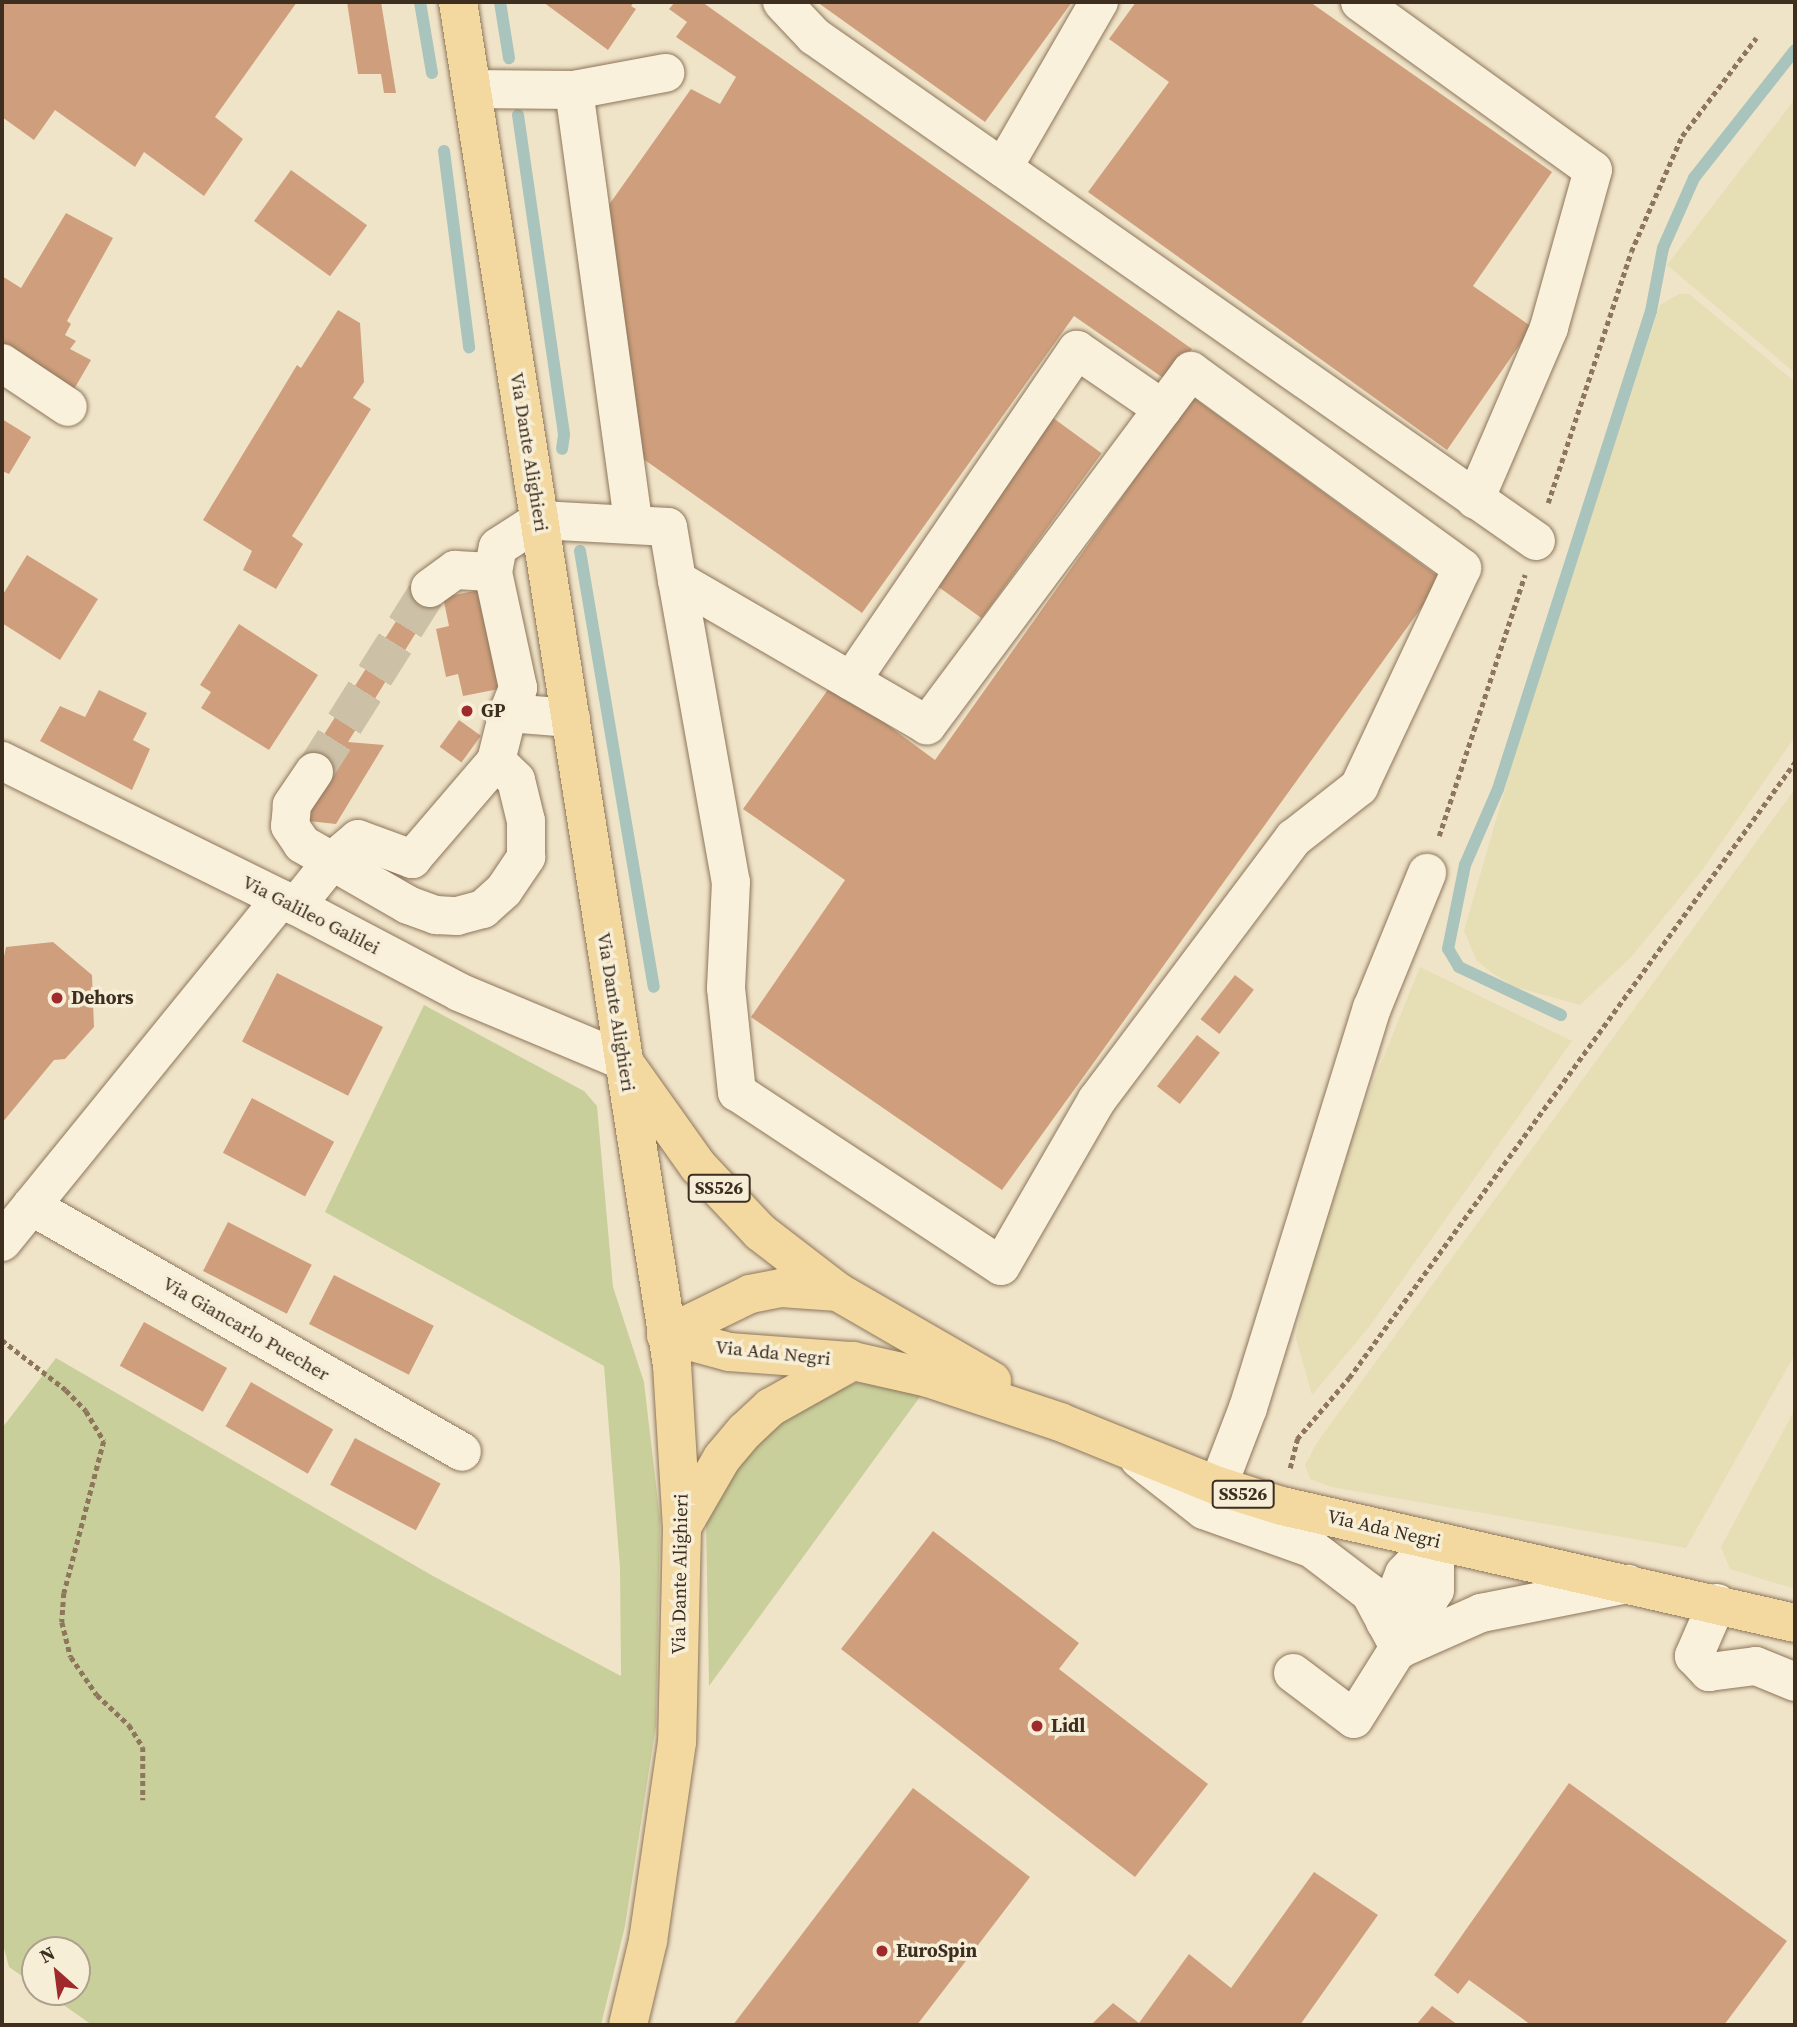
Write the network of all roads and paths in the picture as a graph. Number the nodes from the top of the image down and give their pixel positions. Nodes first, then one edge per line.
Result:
1 (458, 2) edge
2 (782, 2) edge
3 (1099, 2) edge
4 (1360, 2) edge
5 (1756, 38) dead end
6 (665, 74) dead end
7 (472, 89) junction
8 (574, 90) junction
9 (1003, 168) junction
10 (2, 363) edge
11 (68, 407) dead end
12 (1163, 409) junction
13 (1475, 500) junction
14 (540, 520) junction
15 (633, 523) junction
16 (1536, 541) junction
17 (492, 572) junction
18 (677, 580) junction
19 (430, 588) tunnel mouth
20 (851, 681) junction
21 (508, 713) junction
22 (571, 718) junction
23 (2, 761) edge
24 (496, 761) junction
25 (1795, 762) edge
26 (314, 772) tunnel mouth
27 (332, 861) junction
28 (1427, 873) joint
29 (288, 902) junction
30 (624, 1061) junction
31 (31, 1206) junction
32 (2, 1242) edge
33 (838, 1292) junction
34 (666, 1335) junction
35 (2, 1340) edge
36 (853, 1362) junction
37 (1060, 1422) junction
38 (1126, 1448) junction
39 (462, 1452) dead end
40 (1218, 1486) junction
41 (1282, 1506) junction
42 (682, 1527) junction
43 (1435, 1541) junction
44 (1628, 1584) junction
45 (1717, 1603) junction
46 (1795, 1623) edge
47 (1393, 1635) junction
48 (1293, 1673) dead end
49 (1795, 1682) edge
50 (143, 1800) dead end
51 (628, 2025) edge

1 - 7 main road, Via Dante Alighieri
2 - 9 street
3 - 9 street
4 - 13 street
5 - 16 path
6 - 8 street
7 - 8 street
7 - 14 main road, Via Dante Alighieri
8 - 15 street
9 - 13 street
10 - 11 street
12 - 18 street
12 - 20 street
12 - 20 street
13 - 16 street
14 - 15 street
14 - 17 street
14 - 22 main road, Via Dante Alighieri
15 - 18 street
16 - 28 path
17 - 19 street
17 - 21 street
18 - 20 street
21 - 22 street
21 - 24 street
22 - 30 main road, Via Dante Alighieri
23 - 29 street, Via Galileo Galilei
24 - 27 street
24 - 27 street
25 - 41 path
26 - 27 street
27 - 29 street
28 - 40 street
29 - 30 street, Via Galileo Galilei
29 - 31 street
30 - 33 main road, Via Ada Negri / SS526
30 - 34 main road, Via Dante Alighieri
31 - 32 street
31 - 39 street, Via Giancarlo Puecher
33 - 34 main road, Via Ada Negri / SS526
33 - 37 main road, Via Ada Negri / SS526
34 - 36 main road, Via Ada Negri / SS526
34 - 42 main road, Via Dante Alighieri
35 - 50 path
36 - 37 main road, Via Ada Negri / SS526
36 - 42 main road, Via Ada Negri
37 - 38 main road, Via Ada Negri / SS526
38 - 40 main road, Via Ada Negri / SS526
38 - 47 street
40 - 41 main road, Via Ada Negri / SS526
41 - 43 main road, Via Ada Negri / SS526
42 - 51 main road, Via Dante Alighieri
43 - 44 main road, Via Ada Negri / SS526
43 - 47 street
44 - 45 main road, Via Ada Negri / SS526
44 - 47 street
45 - 46 main road, Via Ada Negri / SS526
45 - 49 street
47 - 48 street

